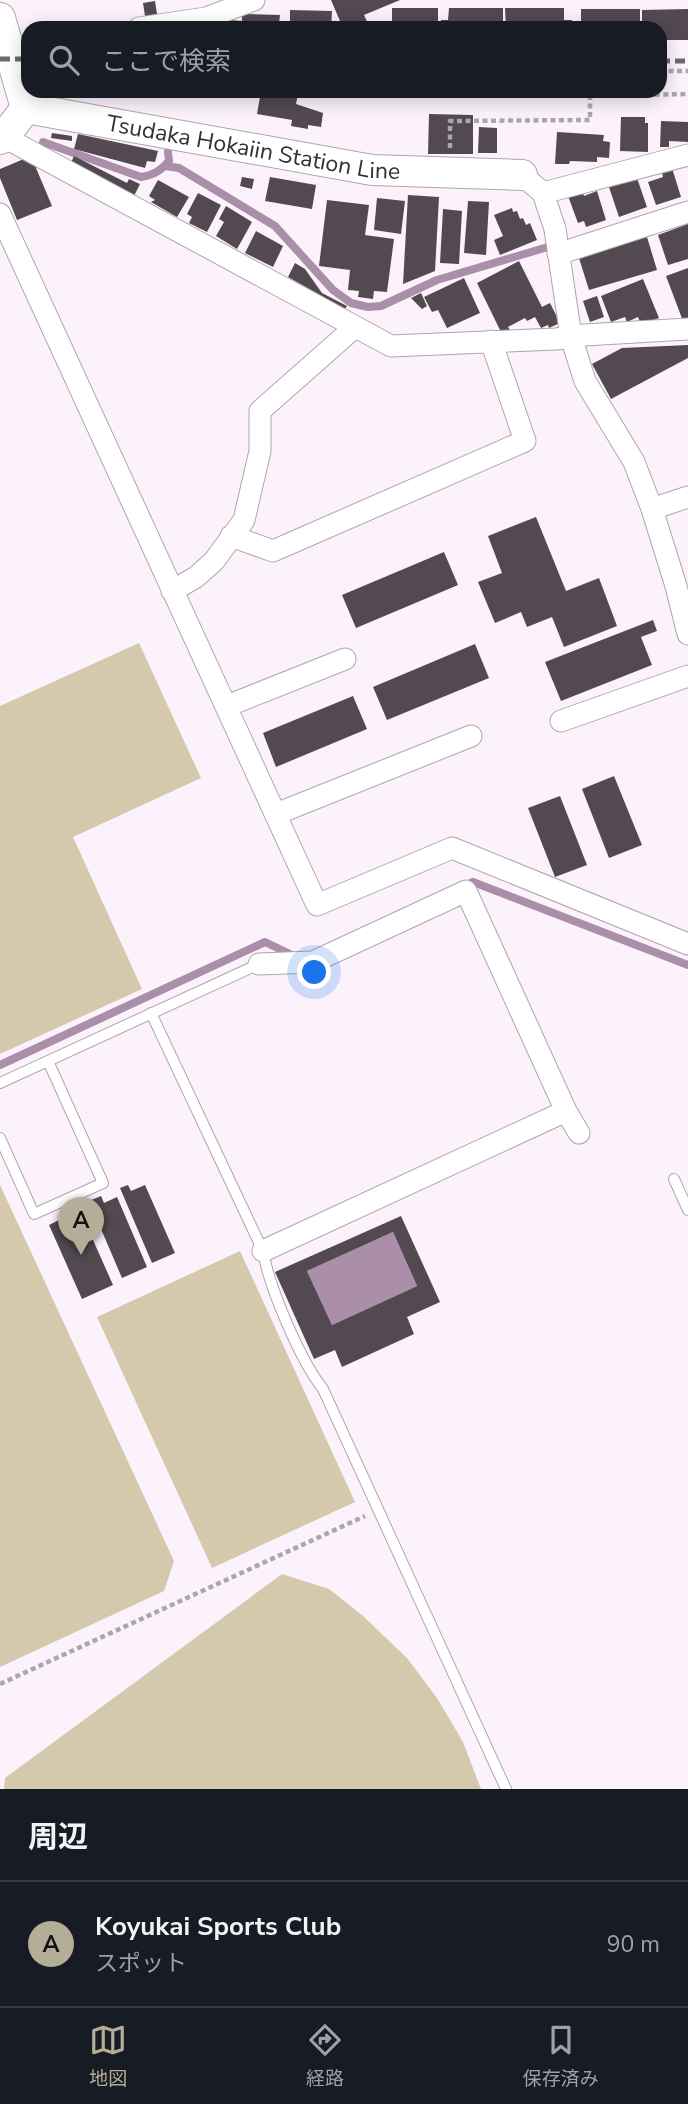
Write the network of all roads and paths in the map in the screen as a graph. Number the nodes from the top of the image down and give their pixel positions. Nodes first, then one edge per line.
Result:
1 (254, 0) edge
2 (186, 21) edge
3 (12, 34) edge
4 (667, 71) edge
5 (688, 71) edge
6 (21, 82) edge
7 (667, 94) edge
8 (688, 94) edge
9 (24, 98) edge
10 (590, 98) edge
11 (26, 108) junction
12 (2, 138) edge
13 (688, 155) edge
14 (450, 173) junction
15 (533, 184) junction
16 (688, 212) edge
17 (0, 214) edge
18 (558, 254) junction
19 (355, 327) junction
20 (688, 329) edge
21 (571, 337) junction
22 (491, 341) junction
23 (688, 497) edge
24 (652, 509) junction
25 (231, 536) junction
26 (682, 584) edge
27 (172, 591) junction
28 (688, 634) edge
29 (345, 659) dead end
30 (688, 676) edge
31 (227, 706) junction
32 (561, 721) dead end
33 (471, 736) dead end
34 (276, 814) junction
35 (688, 944) edge
36 (259, 964) joint
37 (151, 1013) junction
38 (48, 1061) junction
39 (0, 1083) edge
40 (566, 1111) junction
41 (579, 1133) dead end
42 (0, 1138) edge
43 (674, 1179) dead end
44 (688, 1210) edge
45 (262, 1251) junction
46 (379, 1510) junction
47 (0, 1684) edge
48 (506, 1789) edge

1 - 2 street
3 - 6 main road
4 - 5 path
7 - 8 path
9 - 11 main road
10 - 14 path
11 - 12 main road
11 - 14 main road, Tsudaka Hokaiin Station Line
12 - 19 street
13 - 15 street
14 - 15 main road, Tsudaka Hokaiin Station Line
15 - 18 street
16 - 18 street
17 - 27 street
18 - 21 street
19 - 22 street
19 - 25 street
20 - 21 street
21 - 22 street
21 - 24 street
22 - 25 street
23 - 24 street
24 - 26 street
25 - 27 street
26 - 28 street
27 - 31 street
29 - 31 street
30 - 32 street
31 - 34 street
33 - 34 street
34 - 35 street
36 - 37 lane
36 - 40 street
37 - 38 lane
37 - 45 lane
38 - 39 lane
38 - 42 lane
40 - 41 street
40 - 45 street
43 - 44 lane
45 - 46 lane
46 - 47 path
46 - 48 lane

